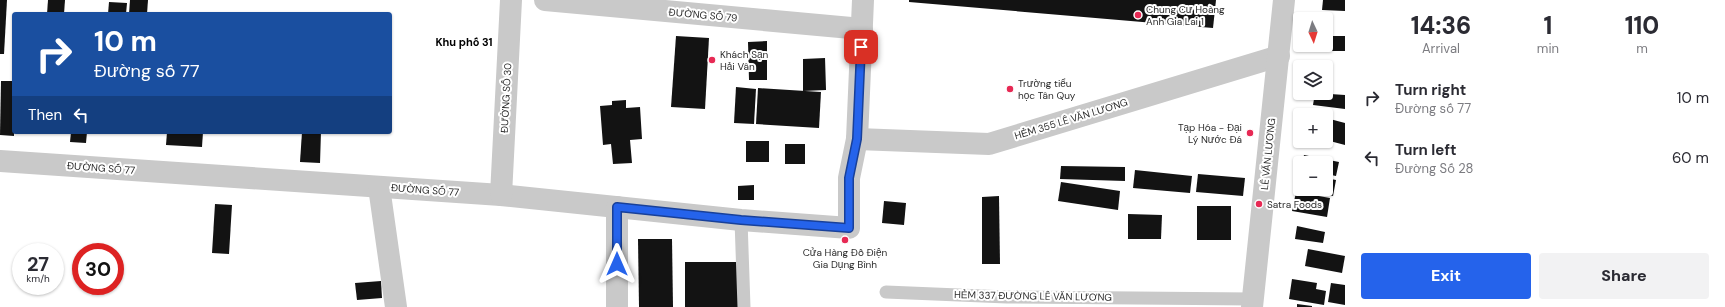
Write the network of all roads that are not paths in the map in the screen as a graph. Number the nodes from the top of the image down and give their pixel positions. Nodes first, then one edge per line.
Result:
1 (510, 0) edge
2 (544, 0) edge
3 (863, 0) edge
4 (1284, 0) edge
5 (862, 29) junction
6 (1279, 56) junction
7 (857, 139) junction
8 (0, 161) edge
9 (379, 187) junction
10 (501, 195) junction
11 (617, 207) junction
12 (741, 220) junction
13 (886, 292) dead end
14 (1253, 303) edge
15 (396, 307) edge
16 (617, 307) edge
17 (744, 307) edge

1 - 10 street, ĐƯỜNG SỐ 30
2 - 5 street, ĐƯỜNG SỐ 79
3 - 5 street
4 - 6 street, LÊ VĂN LƯƠNG
5 - 7 street
6 - 7 street, HẺM 355 LÊ VĂN LƯƠNG
6 - 14 street, LÊ VĂN LƯƠNG
7 - 12 street, ĐƯỜNG SỐ 77
8 - 9 street, ĐƯỜNG SỐ 77
9 - 10 street, ĐƯỜNG SỐ 77
9 - 15 street
10 - 11 street, ĐƯỜNG SỐ 77
11 - 12 street, ĐƯỜNG SỐ 77
11 - 16 street
12 - 17 lane
13 - 14 lane, HẺM 337 ĐƯỜNG LÊ VĂN LƯƠNG

